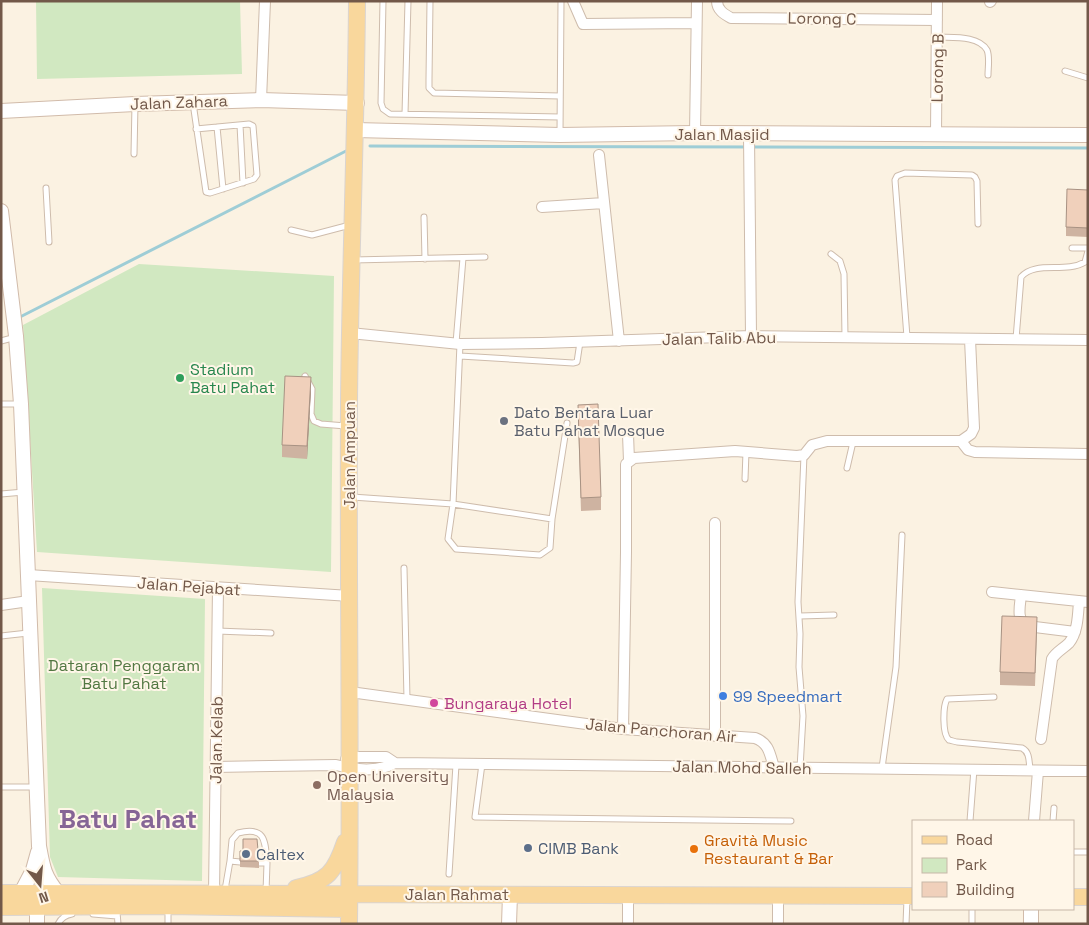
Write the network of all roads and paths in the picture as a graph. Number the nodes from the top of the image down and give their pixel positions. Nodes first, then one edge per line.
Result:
1 (264, 1) edge
2 (357, 1) edge
3 (383, 1) edge
4 (408, 1) edge
5 (430, 1) edge
6 (561, 1) edge
7 (574, 1) edge
8 (697, 1) edge
9 (716, 1) edge
10 (937, 1) edge
11 (937, 20) junction
12 (696, 23) junction
13 (937, 36) junction
14 (1065, 72) dead end
15 (988, 75) dead end
16 (1088, 78) edge
17 (560, 96) junction
18 (261, 100) junction
19 (193, 102) junction
20 (357, 103) junction
21 (135, 104) junction
22 (1, 111) edge
23 (406, 114) junction
24 (560, 117) junction
25 (240, 125) junction
26 (217, 127) junction
27 (196, 129) junction
28 (356, 130) junction
29 (695, 134) junction
30 (560, 135) junction
31 (936, 135) junction
32 (1088, 136) edge
33 (749, 139) junction
34 (134, 154) dead end
35 (599, 155) dead end
36 (243, 183) junction
37 (46, 188) dead end
38 (222, 189) junction
39 (604, 202) junction
40 (542, 207) dead end
41 (1, 211) edge
42 (424, 218) dead end
43 (353, 224) junction
44 (978, 224) dead end
45 (291, 230) dead end
46 (49, 242) dead end
47 (1072, 248) dead end
48 (1088, 249) edge
49 (831, 254) dead end
50 (485, 257) dead end
51 (4, 258) edge
52 (464, 258) junction
53 (425, 259) junction
54 (353, 260) junction
55 (350, 334) junction
56 (16, 336) junction
57 (751, 336) junction
58 (845, 337) junction
59 (907, 338) junction
60 (970, 339) junction
61 (1016, 339) junction
62 (619, 340) junction
63 (1088, 340) edge
64 (1, 341) edge
65 (580, 342) junction
66 (458, 344) junction
67 (460, 356) junction
68 (305, 376) edge
69 (1, 404) edge
70 (21, 404) junction
71 (567, 423) dead end
72 (349, 426) junction
73 (628, 434) dead end
74 (961, 441) junction
75 (853, 442) junction
76 (746, 452) junction
77 (804, 454) junction
78 (1088, 454) edge
79 (629, 461) junction
80 (847, 468) dead end
81 (744, 479) dead end
82 (24, 492) junction
83 (1, 494) edge
84 (349, 497) junction
85 (453, 504) junction
86 (552, 519) junction
87 (715, 523) dead end
88 (902, 535) dead end
89 (404, 568) dead end
90 (28, 575) junction
91 (218, 588) junction
92 (992, 592) dead end
93 (1021, 595) junction
94 (350, 596) junction
95 (29, 600) junction
96 (1084, 601) edge
97 (1, 606) edge
98 (834, 615) dead end
99 (800, 616) junction
100 (217, 631) junction
101 (29, 632) junction
102 (1075, 632) junction
103 (271, 633) dead end
104 (1, 636) edge
105 (350, 692) junction
106 (994, 697) dead end
107 (407, 700) junction
108 (623, 729) junction
109 (715, 736) junction
110 (1041, 739) dead end
111 (346, 763) junction
112 (456, 764) junction
113 (482, 764) junction
114 (215, 767) junction
115 (774, 768) junction
116 (800, 768) junction
117 (882, 768) junction
118 (974, 769) junction
119 (1034, 771) junction
120 (1088, 771) edge
121 (37, 786) junction
122 (1, 787) edge
123 (1054, 808) dead end
124 (970, 820) edge
125 (1034, 820) edge
126 (1053, 820) edge
127 (791, 821) dead end
128 (349, 831) junction
129 (39, 846) junction
130 (1074, 852) edge
131 (1088, 852) edge
132 (230, 861) junction
133 (240, 862) edge
134 (259, 862) edge
135 (266, 863) junction
136 (449, 874) dead end
137 (214, 876) junction
138 (228, 876) junction
139 (1, 893) edge
140 (21, 893) junction
141 (58, 893) junction
142 (219, 893) junction
143 (266, 893) junction
144 (510, 895) junction
145 (628, 895) junction
146 (778, 896) junction
147 (910, 896) edge
148 (1074, 897) edge
149 (1088, 897) edge
150 (168, 906) junction
151 (1, 907) edge
152 (37, 907) junction
153 (349, 909) edge
154 (972, 910) edge
155 (1031, 910) edge
156 (117, 911) junction
157 (76, 914) dead end
158 (84, 914) dead end
159 (38, 924) edge
160 (58, 924) edge
161 (118, 924) edge
162 (168, 924) edge
163 (509, 924) edge
164 (628, 924) edge
165 (778, 924) edge
166 (906, 924) edge
167 (972, 924) edge
168 (1031, 924) edge

1 - 18 street
2 - 20 main road, Jalan Ampuan
3 - 23 lane
4 - 23 lane
5 - 17 lane
6 - 17 lane
7 - 12 street
8 - 12 street
9 - 11 street, Lorong C
10 - 11 street, Lorong B
11 - 13 street, Lorong B
12 - 29 street
13 - 15 lane
13 - 31 street, Lorong B
14 - 16 lane
17 - 24 lane
18 - 19 street, Jalan Zahara
18 - 20 street, Jalan Zahara
19 - 21 street, Jalan Zahara
19 - 27 lane
20 - 28 main road, Jalan Ampuan
21 - 22 street, Jalan Zahara
21 - 34 lane
23 - 24 lane
24 - 30 lane
25 - 26 lane
25 - 36 lane
25 - 36 lane
26 - 27 lane
26 - 38 lane
27 - 38 lane
28 - 30 street, Jalan Masjid
28 - 43 main road, Jalan Ampuan
29 - 30 street, Jalan Masjid
29 - 33 street, Jalan Masjid
31 - 32 street, Jalan Masjid
31 - 33 street, Jalan Masjid
33 - 57 street
35 - 39 street
36 - 38 lane
37 - 46 lane
39 - 40 street
39 - 62 street
41 - 51 street
42 - 53 lane
43 - 45 lane
43 - 54 main road, Jalan Ampuan
44 - 59 lane
47 - 48 lane
48 - 61 lane
49 - 58 lane
50 - 52 lane
51 - 56 street
52 - 53 lane
52 - 66 lane
53 - 54 lane
54 - 55 main road, Jalan Ampuan
55 - 66 street, Jalan Talib Abu
55 - 72 main road, Jalan Ampuan
56 - 64 lane
56 - 70 street
57 - 58 street, Jalan Talib Abu
57 - 62 street, Jalan Talib Abu
58 - 59 street, Jalan Talib Abu
59 - 60 street, Jalan Talib Abu
60 - 61 street, Jalan Talib Abu
60 - 74 street
61 - 63 street, Jalan Talib Abu
62 - 65 street, Jalan Talib Abu
65 - 66 street, Jalan Talib Abu
65 - 67 lane
66 - 67 lane
67 - 85 lane
68 - 72 lane
69 - 70 lane
70 - 82 street
71 - 86 lane
72 - 84 main road, Jalan Ampuan
73 - 79 street
74 - 75 street
74 - 78 street
75 - 77 street
75 - 80 lane
76 - 77 street
76 - 79 street
76 - 81 lane
77 - 99 lane
79 - 108 street
82 - 83 lane
82 - 90 street
84 - 85 lane
84 - 94 main road, Jalan Ampuan
85 - 86 lane
85 - 86 lane
87 - 109 street
88 - 117 lane
89 - 107 lane
90 - 91 street, Jalan Pejabat
90 - 95 street
91 - 94 street, Jalan Pejabat
91 - 100 street, Jalan Kelab
92 - 93 street
93 - 96 street
93 - 102 street
94 - 105 main road, Jalan Ampuan
95 - 97 street
95 - 101 street
96 - 102 street
98 - 99 lane
99 - 116 lane
100 - 103 lane
100 - 114 street, Jalan Kelab
101 - 104 lane
101 - 121 street
102 - 110 street
105 - 107 street, Jalan Panchoran Air
105 - 111 main road, Jalan Ampuan
106 - 119 lane
107 - 108 street, Jalan Panchoran Air
108 - 109 street, Jalan Panchoran Air
109 - 115 street, Jalan Panchoran Air
111 - 112 street, Jalan Mohd Salleh
111 - 114 street, Jalan Mohd Salleh
111 - 128 main road, Jalan Ampuan
112 - 113 street, Jalan Mohd Salleh
112 - 136 lane
113 - 115 street, Jalan Mohd Salleh
113 - 127 lane
114 - 137 street, Jalan Kelab
115 - 116 street, Jalan Mohd Salleh
116 - 117 street, Jalan Mohd Salleh
117 - 118 street, Jalan Mohd Salleh
118 - 119 street, Jalan Mohd Salleh
118 - 124 lane
119 - 120 street, Jalan Mohd Salleh
119 - 125 street
121 - 122 lane
121 - 129 street
123 - 126 lane
128 - 143 main road
128 - 153 main road, Jalan Ampuan
129 - 140 street
129 - 141 street
130 - 131 lane
132 - 133 lane
132 - 135 lane
132 - 138 lane
134 - 135 lane
135 - 143 lane
137 - 138 lane
137 - 142 street, Jalan Kelab
138 - 142 lane
139 - 140 main road, Jalan Rahmat
140 - 141 main road, Jalan Rahmat
141 - 142 main road, Jalan Rahmat
142 - 143 main road, Jalan Rahmat
143 - 153 main road, Jalan Rahmat
144 - 145 main road, Jalan Rahmat
144 - 153 main road, Jalan Rahmat
144 - 163 street
145 - 146 main road, Jalan Rahmat
145 - 164 street
146 - 147 main road, Jalan Rahmat
146 - 165 street
147 - 166 lane
148 - 149 main road
150 - 153 main road, Jalan Rahmat
150 - 156 main road, Jalan Rahmat
150 - 162 lane
151 - 152 main road, Jalan Rahmat
152 - 156 main road, Jalan Rahmat
152 - 159 street
154 - 167 lane
155 - 168 street
156 - 158 lane
156 - 161 lane
157 - 160 lane

